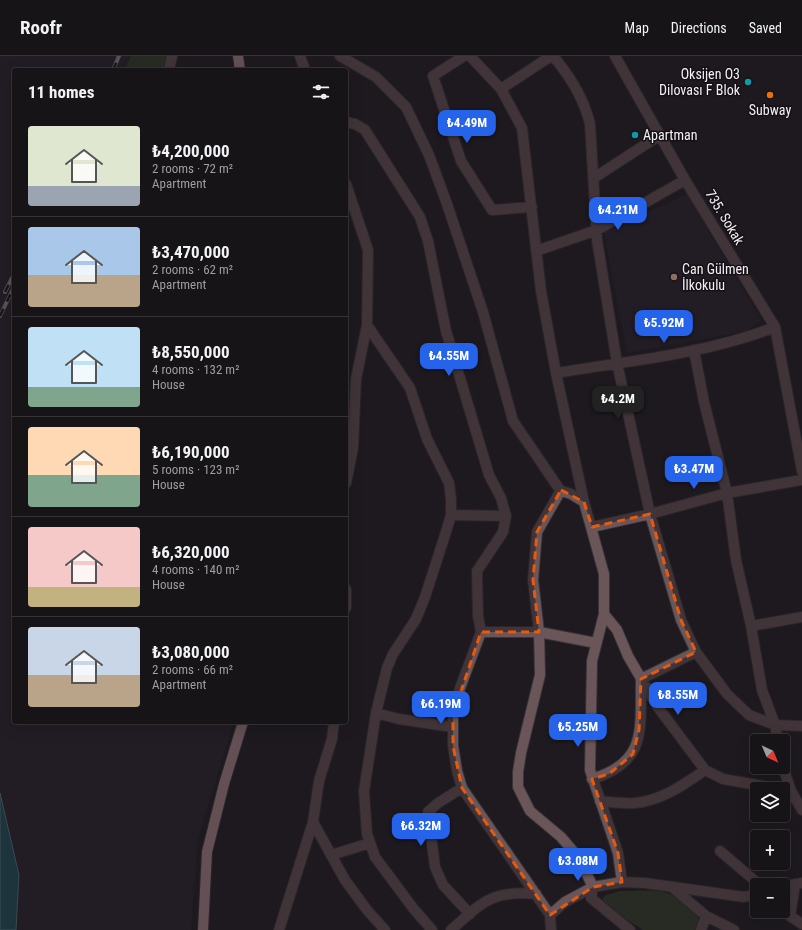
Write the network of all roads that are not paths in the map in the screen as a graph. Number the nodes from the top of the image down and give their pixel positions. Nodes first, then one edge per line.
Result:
1 (172, 56) edge
2 (238, 56) edge
3 (300, 56) edge
4 (340, 56) edge
5 (464, 56) edge
6 (470, 56) edge
7 (552, 56) edge
8 (615, 56) edge
9 (169, 68) edge
10 (240, 68) edge
11 (305, 68) edge
12 (501, 89) junction
13 (348, 122) edge
14 (660, 135) junction
15 (594, 178) junction
16 (685, 180) junction
17 (348, 190) edge
18 (532, 207) junction
19 (597, 230) junction
20 (536, 251) junction
21 (367, 325) junction
22 (775, 327) junction
23 (694, 350) junction
24 (617, 363) junction
25 (556, 373) junction
26 (798, 424) edge
27 (802, 471) edge
28 (348, 473) edge
29 (802, 480) edge
30 (560, 490) junction
31 (727, 493) junction
32 (584, 502) junction
33 (650, 514) junction
34 (451, 515) junction
35 (506, 516) junction
36 (592, 527) junction
37 (604, 614) junction
38 (802, 617) edge
39 (751, 626) junction
40 (481, 632) junction
41 (539, 632) junction
42 (596, 643) junction
43 (696, 652) junction
44 (641, 680) junction
45 (376, 713) junction
46 (242, 724) edge
47 (334, 724) edge
48 (775, 725) junction
49 (802, 726) edge
50 (452, 727) junction
51 (777, 734) edge
52 (705, 770) junction
53 (592, 779) junction
54 (750, 784) edge
55 (462, 788) junction
56 (790, 790) edge
57 (802, 790) edge
58 (790, 794) edge
59 (600, 801) junction
60 (802, 810) edge
61 (313, 822) junction
62 (370, 843) junction
63 (720, 851) dead end
64 (332, 855) junction
65 (752, 878) edge
66 (622, 882) junction
67 (799, 883) edge
68 (592, 886) junction
69 (673, 888) junction
70 (536, 894) junction
71 (750, 896) edge
72 (470, 914) junction
73 (550, 915) junction
74 (706, 916) junction
75 (802, 924) edge
76 (203, 930) edge
77 (279, 930) edge
78 (385, 930) edge
79 (432, 930) edge
80 (451, 930) edge
81 (551, 930) edge
82 (630, 930) edge
83 (701, 930) edge
84 (734, 930) edge

1 - 9 street
2 - 10 main road
3 - 11 street
4 - 30 street
5 - 18 street
6 - 12 street
7 - 12 street
7 - 15 street
8 - 14 street, 735. Sokak
12 - 18 street
13 - 35 street
14 - 15 street
14 - 16 street, 735. Sokak
15 - 19 street
16 - 19 street
16 - 22 street, 735. Sokak
17 - 21 street
18 - 20 street
19 - 20 street
19 - 24 street
20 - 25 street
21 - 28 street
21 - 34 street
22 - 23 street
22 - 26 street, 735. Sokak
23 - 24 street
23 - 31 street
24 - 25 street
24 - 33 street
25 - 32 street
26 - 27 street, 735. Sokak
29 - 31 street
30 - 32 street
30 - 41 street
31 - 33 street
31 - 39 street
32 - 36 street
33 - 36 street
33 - 43 street
34 - 35 street
34 - 45 street
35 - 40 street
36 - 37 street
37 - 42 street
37 - 44 street
38 - 39 street
39 - 48 street
40 - 41 street
40 - 50 street
41 - 42 street
41 - 68 street
42 - 53 street
43 - 44 street
43 - 48 street
44 - 52 street
44 - 53 street
45 - 50 street
45 - 62 street
46 - 76 main road
47 - 61 street
48 - 49 street
48 - 51 street
50 - 55 street
52 - 54 street
52 - 59 street
53 - 59 street
55 - 70 street
55 - 72 street
56 - 57 street
58 - 60 street
59 - 66 street
61 - 64 street
61 - 77 street
62 - 64 street
62 - 79 street
63 - 65 street
64 - 78 street
66 - 68 street
66 - 69 street
67 - 75 street
68 - 73 street
68 - 82 street
69 - 71 street
69 - 74 street
70 - 72 street
70 - 73 street
72 - 80 street
73 - 81 street
74 - 83 street
74 - 84 street

